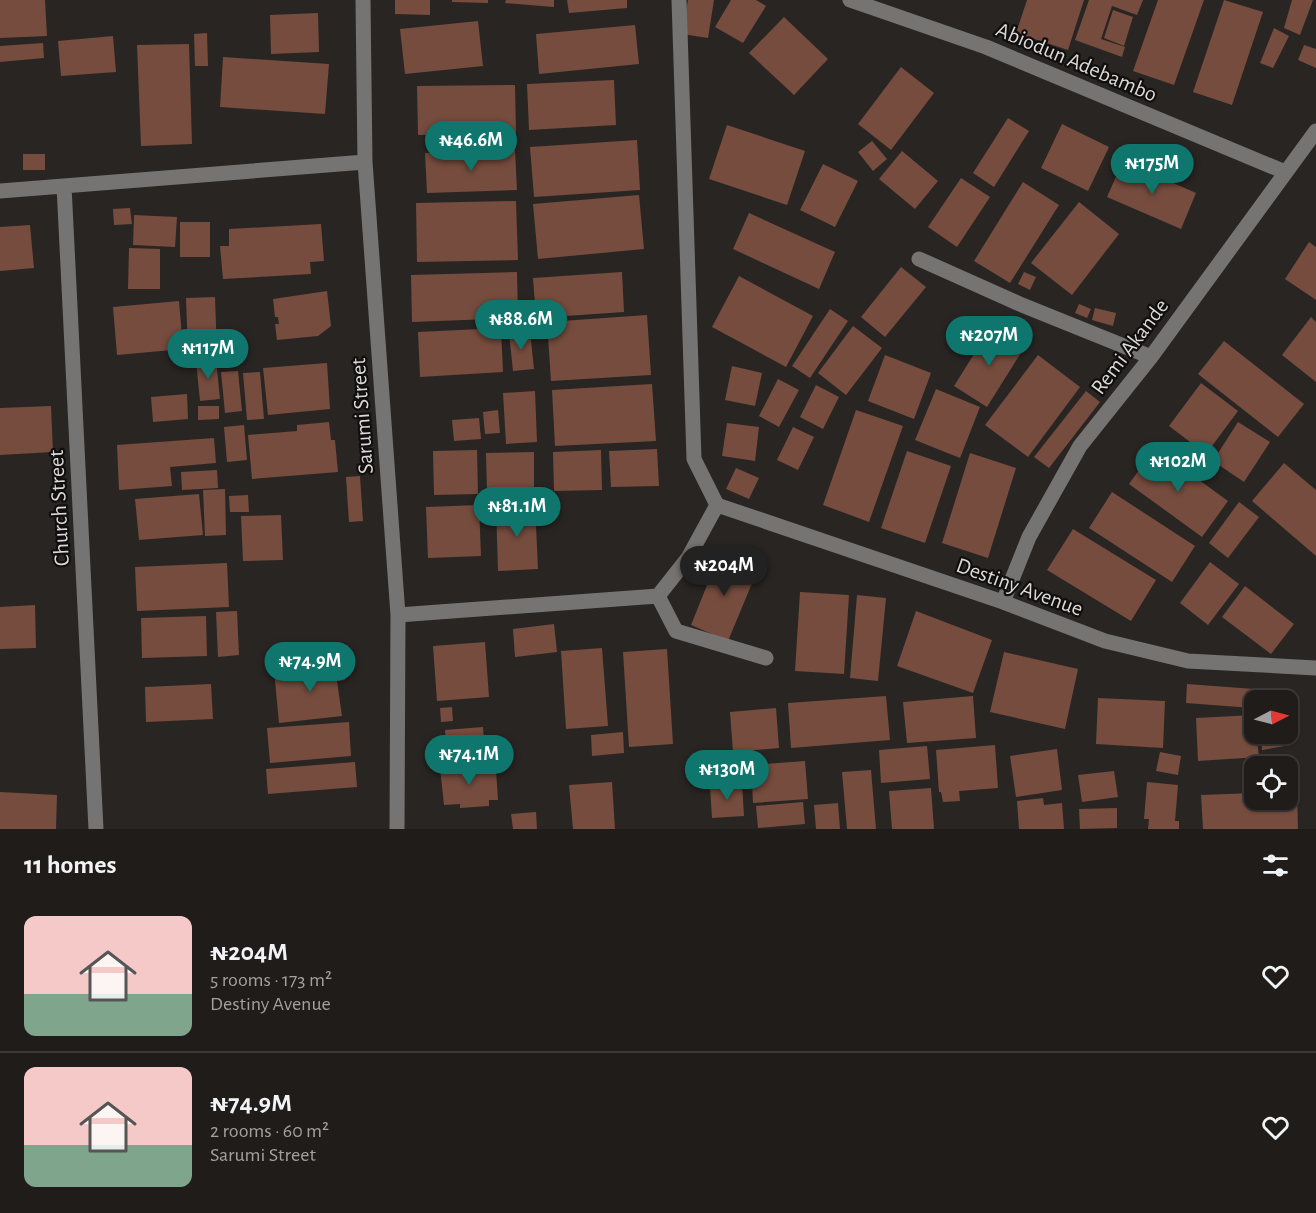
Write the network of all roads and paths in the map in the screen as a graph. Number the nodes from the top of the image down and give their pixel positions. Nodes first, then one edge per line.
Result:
1 (363, 0) edge
2 (679, 0) edge
3 (850, 0) edge
4 (1316, 132) edge
5 (365, 162) junction
6 (1285, 172) junction
7 (64, 186) junction
8 (0, 190) edge
9 (919, 259) dead end
10 (1151, 357) junction
11 (717, 505) junction
12 (658, 596) junction
13 (1003, 602) junction
14 (398, 615) junction
15 (766, 658) dead end
16 (1316, 668) edge
17 (96, 829) edge
18 (397, 829) edge

1 - 5 street, Sarumi Street
2 - 11 street
3 - 6 street, Abiodun Adebambo
4 - 6 street, Remi Akande
5 - 7 street
5 - 14 street, Sarumi Street
6 - 10 street, Remi Akande
7 - 8 street
7 - 17 street, Church Street
9 - 10 street
10 - 13 street, Remi Akande
11 - 12 street
11 - 13 street, Destiny Avenue
12 - 14 street
12 - 15 street
13 - 16 street, Destiny Avenue
14 - 18 street, Sarumi Street

